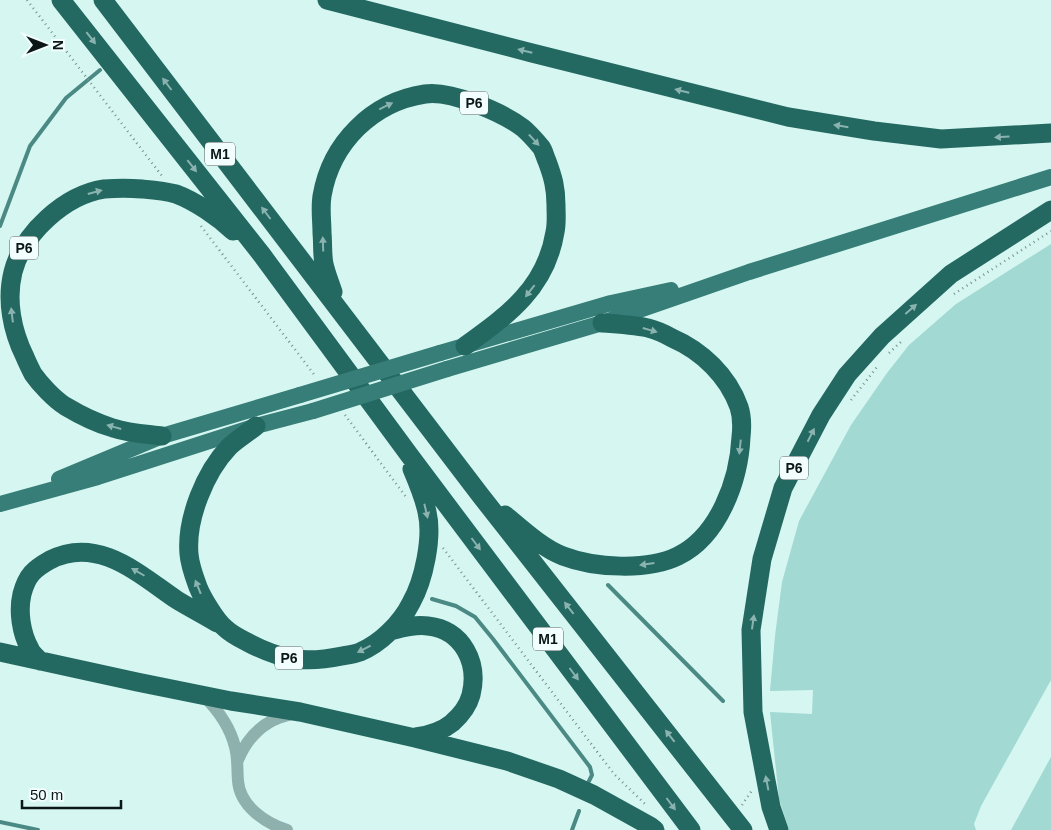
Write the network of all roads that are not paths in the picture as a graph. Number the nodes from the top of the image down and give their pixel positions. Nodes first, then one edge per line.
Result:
1 (61, 0) edge
2 (103, 0) edge
3 (327, 0) edge
4 (1051, 133) edge
5 (1051, 177) edge
6 (1051, 210) edge
7 (262, 255) junction
8 (749, 272) junction
9 (338, 308) junction
10 (602, 323) junction
11 (465, 346) junction
12 (256, 426) junction
13 (162, 436) junction
14 (404, 449) junction
15 (481, 496) junction
16 (0, 504) edge
17 (223, 627) junction
18 (390, 631) junction
19 (0, 652) edge
20 (40, 661) junction
21 (202, 695) junction
22 (300, 712) junction
23 (415, 738) junction
24 (238, 760) junction
25 (740, 826) edge
26 (287, 830) edge
27 (655, 830) edge
28 (691, 830) edge
29 (780, 830) edge

1 -> 7 highway, М1
9 -> 2 highway, М1
4 -> 3 highway
5 - 8 main road, Р6
29 -> 6 highway, Р6
13 -> 7 highway, Р6
7 - 14 highway, М1
8 - 10 main road, Р6
8 - 11 main road, Р6
9 -> 11 highway, Р6
9 - 15 highway, М1
10 - 12 main road, Р6, bridge
10 -> 15 highway, Р6
11 - 13 main road, Р6, bridge
12 - 16 main road, Р6
17 -> 12 highway, Р6
13 - 16 main road, Р6
14 -> 18 highway, Р6
14 -> 28 highway, М1
25 -> 15 highway, М1
18 -> 17 highway, Р6
17 -> 20 highway, Р6
18 - 23 highway, Р6
19 - 20 highway, Р6
20 - 21 highway, Р6
21 - 22 highway, Р6
21 - 24 street
22 - 23 highway, Р6
22 - 24 street
23 - 27 highway, Р6
24 - 26 street

